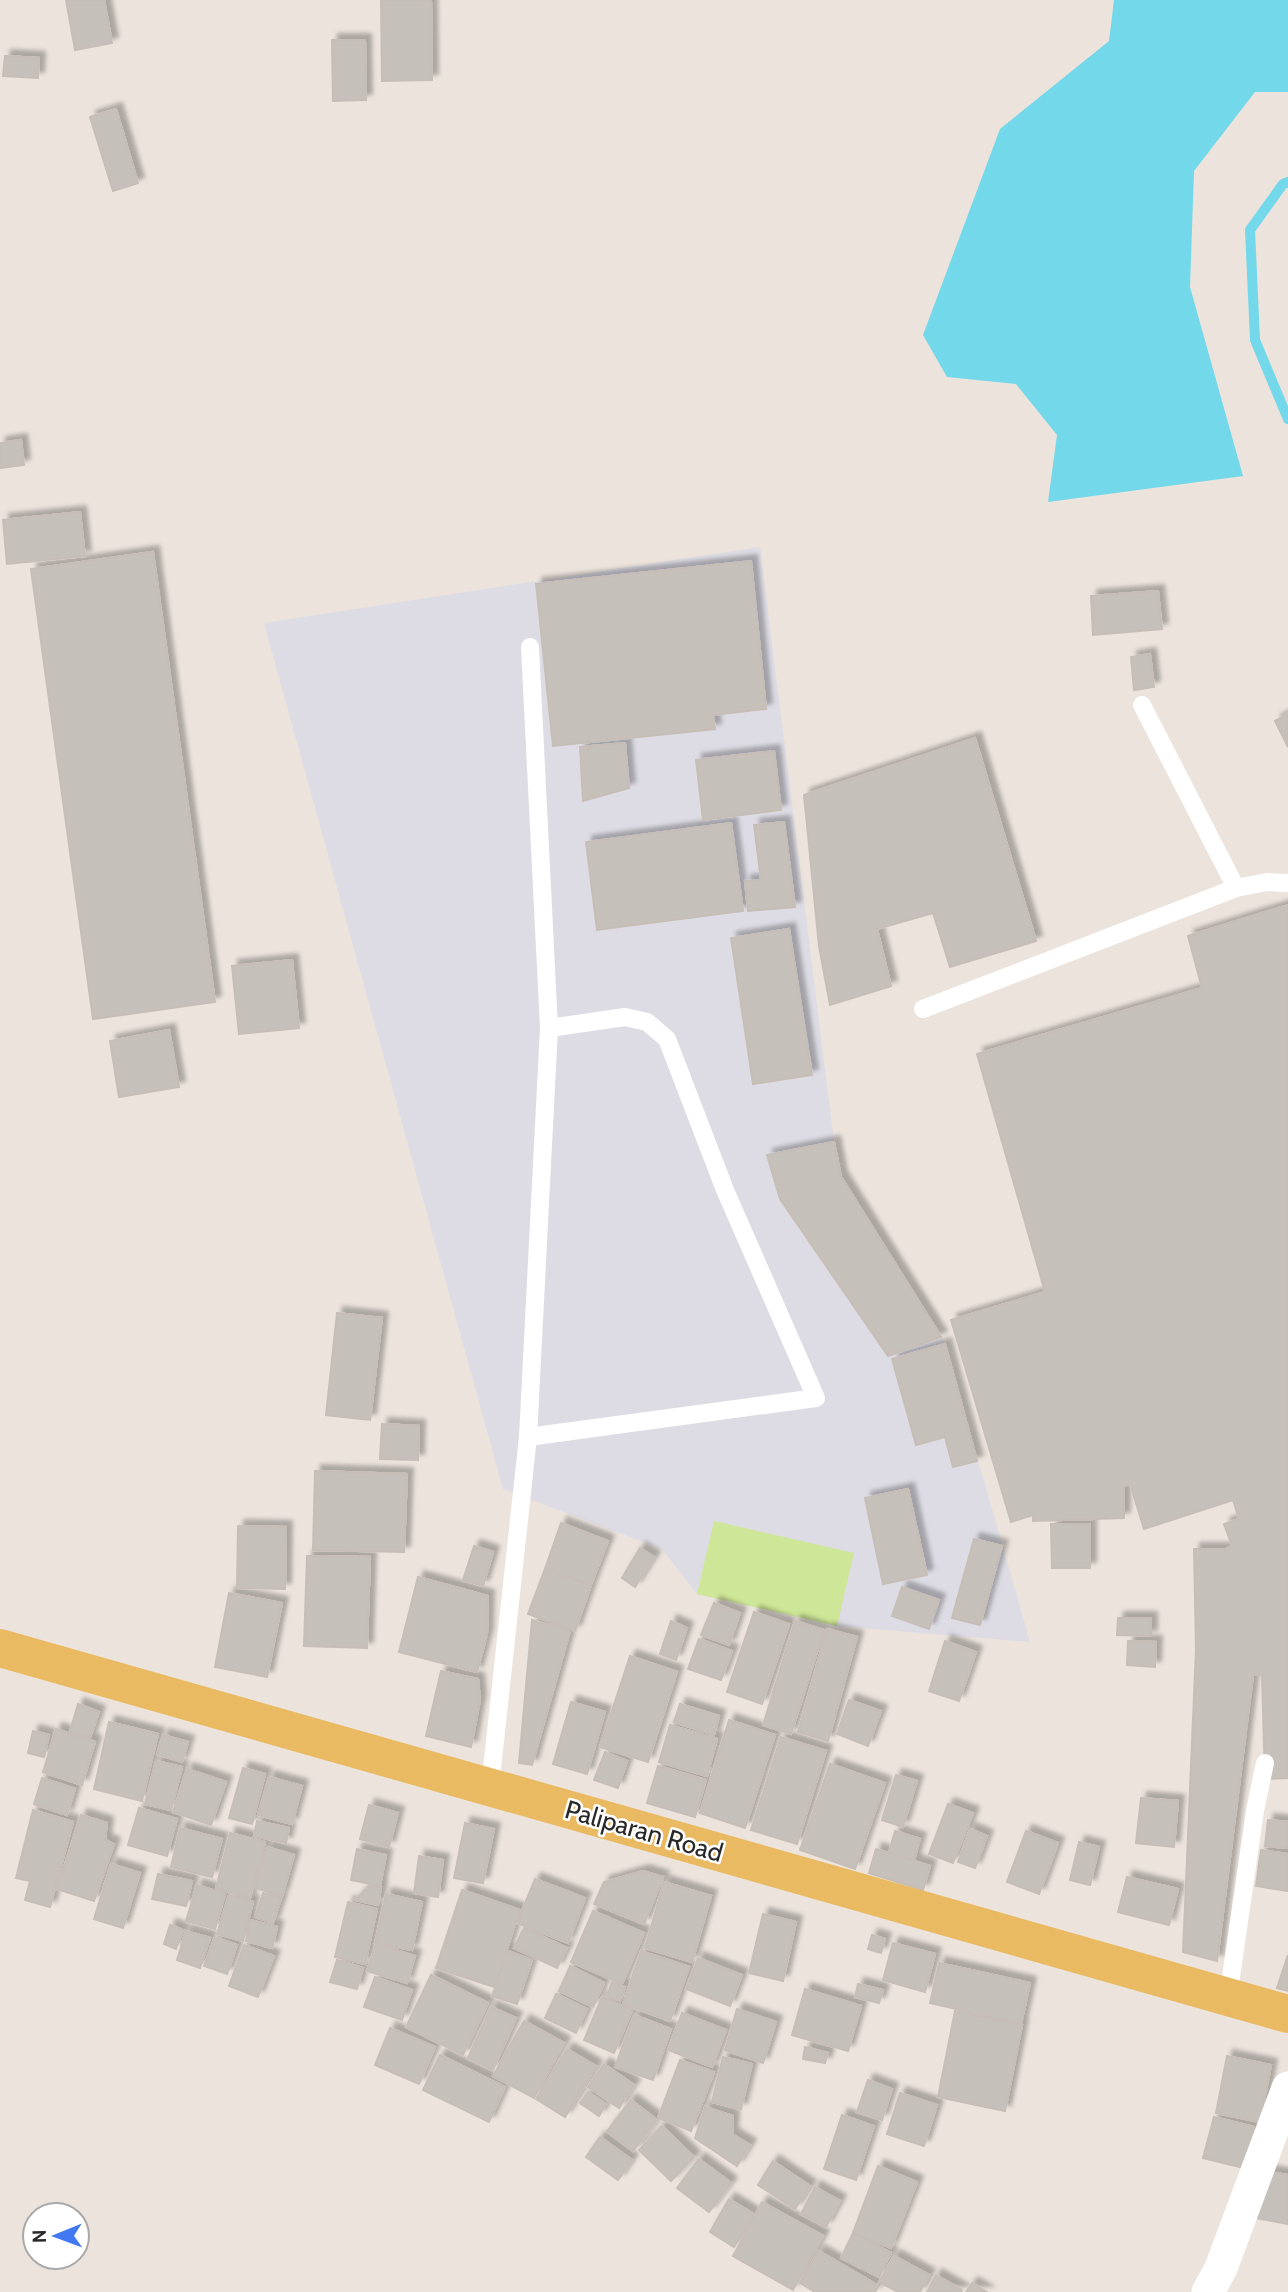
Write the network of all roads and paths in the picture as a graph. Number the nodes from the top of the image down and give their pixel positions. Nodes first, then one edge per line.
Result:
1 (530, 647) dead end
2 (1142, 705) dead end
3 (1288, 883) edge
4 (1236, 888) junction
5 (923, 1009) dead end
6 (550, 1028) junction
7 (528, 1437) junction
8 (0, 1648) edge
9 (1265, 1763) dead end
10 (490, 1787) junction
11 (1228, 1998) junction
12 (1288, 2014) edge
13 (1288, 2088) edge
14 (1208, 2292) edge

1 - 6 lane
2 - 4 lane
3 - 4 lane
4 - 5 lane
6 - 7 lane
6 - 7 lane
7 - 10 lane
8 - 10 main road, Paliparan Road
9 - 11 lane
10 - 11 main road, Paliparan Road
11 - 12 main road, Paliparan Road
13 - 14 street

